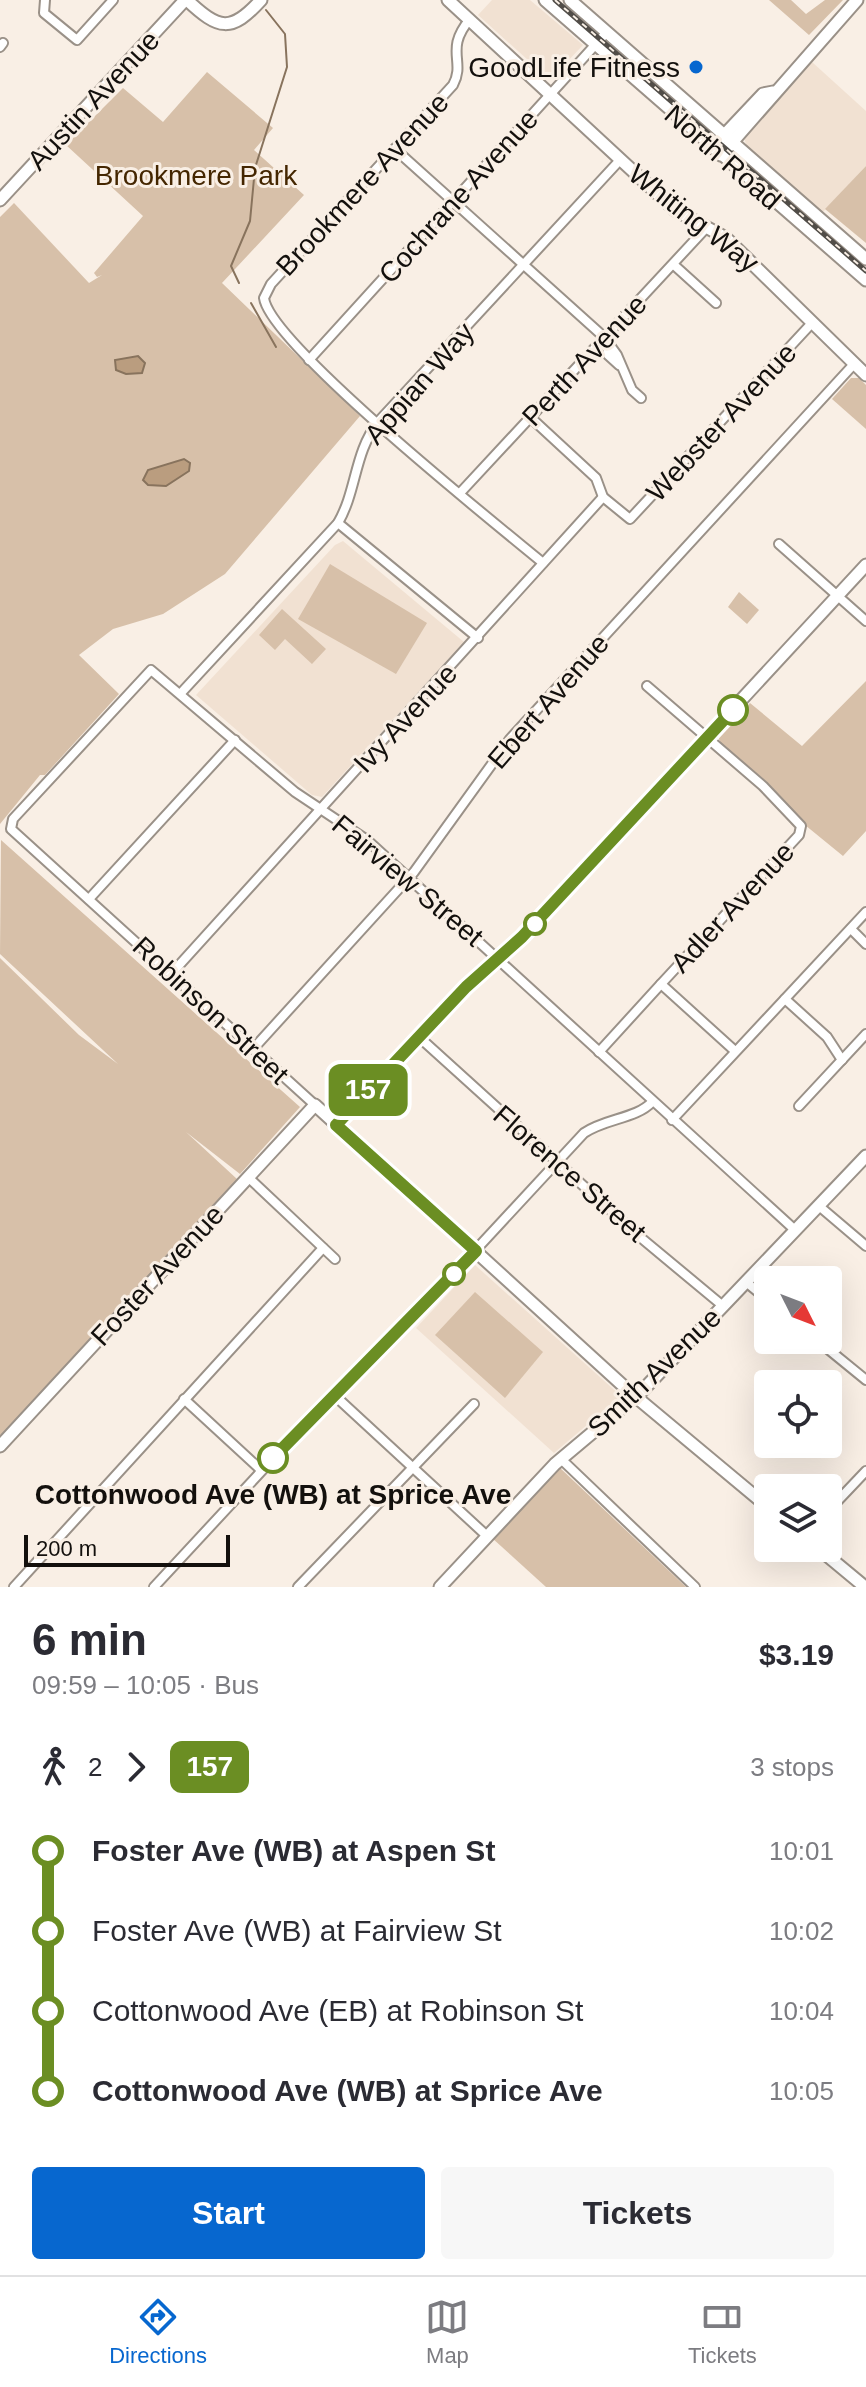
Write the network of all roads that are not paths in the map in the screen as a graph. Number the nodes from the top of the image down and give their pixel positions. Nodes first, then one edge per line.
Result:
1 (45, 0) edge
2 (113, 0) edge
3 (186, 0) edge
4 (261, 0) edge
5 (448, 0) edge
6 (545, 0) edge
7 (570, 0) edge
8 (857, 0) edge
9 (470, 19) junction
10 (606, 33) junction
11 (596, 45) junction
12 (551, 94) junction
13 (728, 139) junction
14 (396, 150) junction
15 (716, 151) junction
16 (620, 160) junction
17 (0, 200) edge
18 (452, 203) junction
19 (707, 227) junction
20 (866, 259) edge
21 (674, 265) junction
22 (524, 266) junction
23 (866, 280) edge
24 (716, 303) dead end
25 (811, 324) junction
26 (606, 340) junction
27 (309, 360) junction
28 (854, 364) junction
29 (866, 375) edge
30 (641, 398) dead end
31 (530, 417) junction
32 (378, 422) junction
33 (460, 493) junction
34 (603, 497) junction
35 (338, 523) junction
36 (779, 544) dead end
37 (543, 563) junction
38 (866, 565) edge
39 (837, 596) junction
40 (866, 621) edge
41 (478, 638) junction
42 (647, 686) dead end
43 (181, 693) junction
44 (707, 738) junction
45 (235, 740) junction
46 (322, 809) junction
47 (13, 832) joint
48 (409, 877) junction
49 (89, 899) junction
50 (866, 912) edge
51 (851, 929) junction
52 (866, 944) edge
53 (499, 958) junction
54 (172, 973) junction
55 (661, 984) junction
56 (785, 999) junction
57 (866, 1034) edge
58 (419, 1037) junction
59 (253, 1049) junction
60 (735, 1051) junction
61 (599, 1052) junction
62 (842, 1060) junction
63 (652, 1102) junction
64 (315, 1105) junction
65 (799, 1106) dead end
66 (672, 1120) junction
67 (336, 1125) junction
68 (866, 1156) edge
69 (556, 1163) junction
70 (248, 1177) junction
71 (819, 1206) junction
72 (795, 1230) junction
73 (866, 1246) edge
74 (323, 1248) junction
75 (476, 1251) junction
76 (335, 1259) dead end
77 (746, 1282) junction
78 (754, 1289) edge
79 (723, 1306) junction
80 (834, 1354) edge
81 (866, 1380) edge
82 (333, 1394) junction
83 (636, 1397) junction
84 (184, 1399) junction
85 (474, 1404) dead end
86 (0, 1446) edge
87 (561, 1459) junction
88 (412, 1466) junction
89 (261, 1470) junction
90 (866, 1471) edge
91 (754, 1495) edge
92 (842, 1496) edge
93 (487, 1536) junction
94 (835, 1562) edge
95 (14, 1587) edge
96 (154, 1587) edge
97 (298, 1587) edge
98 (440, 1587) edge
99 (695, 1587) edge
100 (865, 1587) edge

1 - 2 street
3 - 4 street
3 - 17 street, Austin Avenue
5 - 9 street, Whiting Way
6 - 11 street, North Road
7 - 10 street, North Road
8 - 13 street
9 - 12 street, Whiting Way
9 - 14 street, Brookmere Avenue
10 - 11 street, Cochrane Avenue
10 - 13 street, North Road
11 - 12 street, Cochrane Avenue
11 - 15 street, North Road
12 - 16 street, Whiting Way
12 - 18 street, Cochrane Avenue
13 - 15 street
13 - 20 street, North Road
14 - 18 street
14 - 27 street, Brookmere Avenue
15 - 23 street, North Road
16 - 19 street, Whiting Way
16 - 22 street, Appian Way
18 - 22 street
18 - 27 street, Cochrane Avenue
19 - 21 street, Perth Avenue
19 - 25 street, Whiting Way
21 - 24 street
21 - 26 street, Perth Avenue
22 - 26 street
22 - 32 street, Appian Way
25 - 28 street, Whiting Way
25 - 34 street, Webster Avenue
26 - 30 street
26 - 31 street, Perth Avenue
27 - 32 street
28 - 29 street, Whiting Way
28 - 48 street, Ebert Avenue
31 - 33 street, Perth Avenue
31 - 34 street
32 - 33 street
32 - 35 street, Appian Way
33 - 37 street
34 - 37 street, Ivy Avenue
35 - 41 street
35 - 43 street, Appian Way
36 - 39 street
37 - 41 street, Ivy Avenue
38 - 39 street
39 - 40 street
39 - 44 street
41 - 46 street, Ivy Avenue
42 - 44 street
43 - 45 street, Fairview Street
43 - 47 street, Fairview Street
44 - 53 street
44 - 55 street, Adler Avenue
45 - 46 street, Fairview Street
45 - 49 street
46 - 48 street, Fairview Street
46 - 54 street, Ivy Avenue
47 - 49 street, Robinson Street
48 - 53 street, Fairview Street
48 - 59 street, Ebert Avenue
49 - 54 street, Robinson Street
50 - 51 street
51 - 52 street
51 - 56 street
53 - 58 street
53 - 61 street, Fairview Street
54 - 59 street, Robinson Street
55 - 60 street, Adler Avenue
55 - 61 street, Adler Avenue
56 - 60 street
56 - 62 street
57 - 62 street
58 - 67 street
58 - 69 street, Florence Street
59 - 64 street, Robinson Street
60 - 66 street
61 - 63 street, Fairview Street
62 - 65 street
63 - 66 street, Fairview Street
63 - 69 street
64 - 67 street, Robinson Street
64 - 70 street, Foster Avenue
66 - 72 street, Fairview Street
67 - 75 street, Robinson Street
68 - 71 street, Smith Avenue
69 - 75 street
69 - 79 street, Florence Street
70 - 74 street
70 - 86 street, Foster Avenue
71 - 72 street, Smith Avenue
71 - 73 street
72 - 77 street, Smith Avenue
74 - 76 street
74 - 84 street
75 - 82 street
75 - 83 street, Robinson Street
77 - 78 street
77 - 79 street, Smith Avenue
79 - 83 street, Smith Avenue
80 - 81 street
82 - 88 street
82 - 89 street
83 - 87 street, Smith Avenue
83 - 91 street, Robinson Street
84 - 89 street
84 - 95 street
85 - 88 street
87 - 93 street, Smith Avenue
87 - 99 street
88 - 93 street
88 - 97 street
89 - 96 street
90 - 92 street
93 - 98 street, Smith Avenue
94 - 100 street

